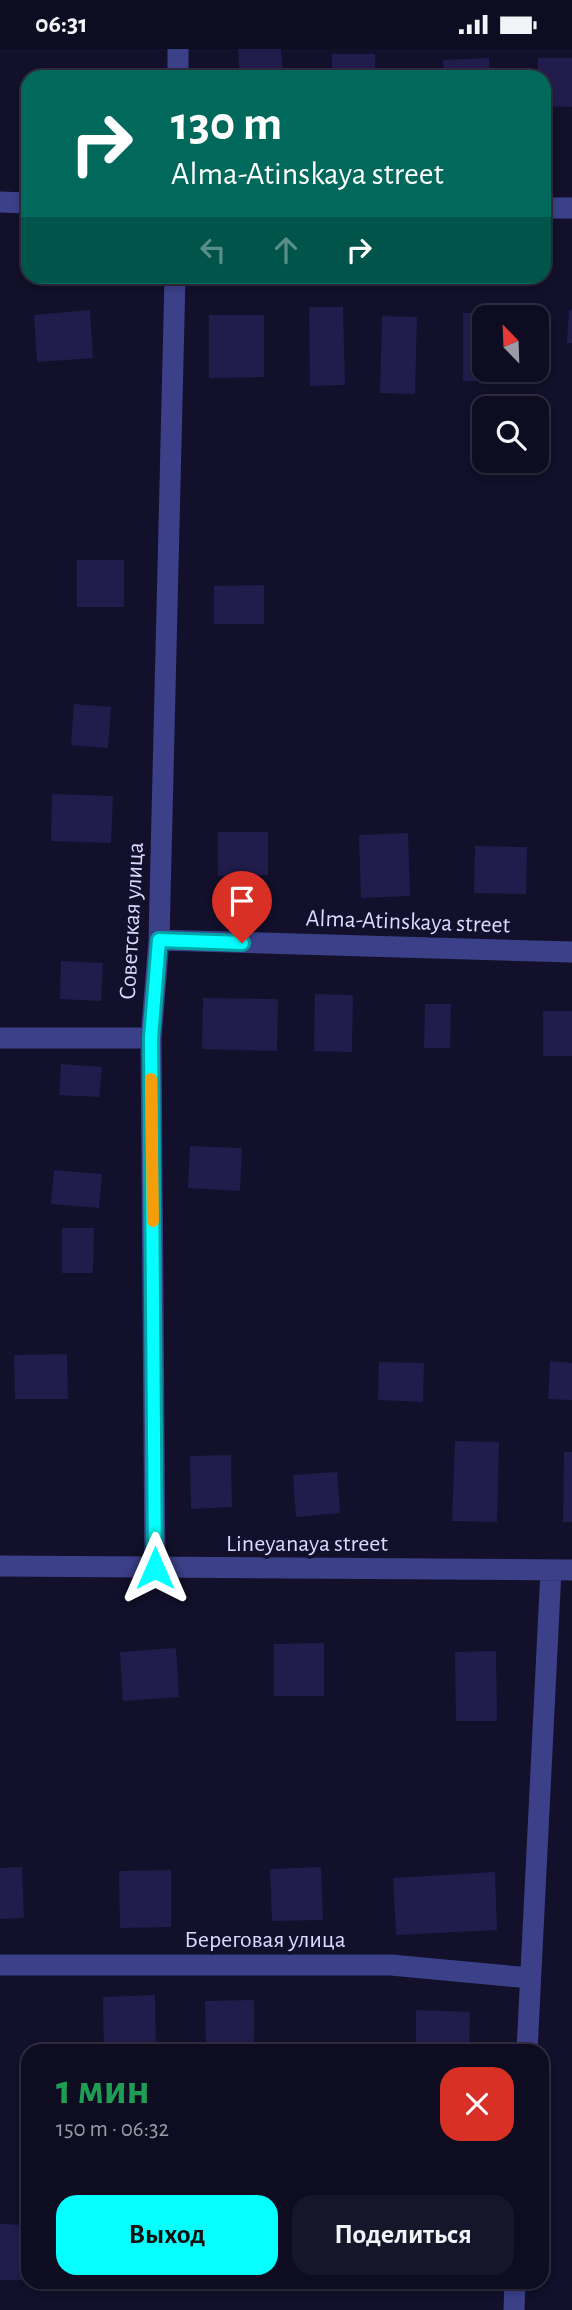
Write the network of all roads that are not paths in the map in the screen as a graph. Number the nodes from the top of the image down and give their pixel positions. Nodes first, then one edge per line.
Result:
1 (178, 49) edge
2 (178, 70) edge
3 (0, 202) edge
4 (21, 203) edge
5 (551, 208) edge
6 (572, 208) edge
7 (175, 284) edge
8 (159, 940) junction
9 (572, 952) edge
10 (0, 1038) edge
11 (151, 1038) junction
12 (0, 1566) edge
13 (155, 1568) junction
14 (562, 1570) edge
15 (0, 1965) edge
16 (530, 1978) junction
17 (527, 2044) edge
18 (515, 2289) edge
19 (514, 2310) edge

1 - 2 street
3 - 4 street
5 - 6 street
7 - 8 street, Советская улица
8 - 9 street, Alma-Atinskaya street
8 - 11 street, Советская улица
10 - 11 street
11 - 13 street, Советская улица
12 - 13 street, Lineyanaya street
13 - 14 street, Lineyanaya street
14 - 16 street
15 - 16 street, Береговая улица
16 - 17 street
18 - 19 street

